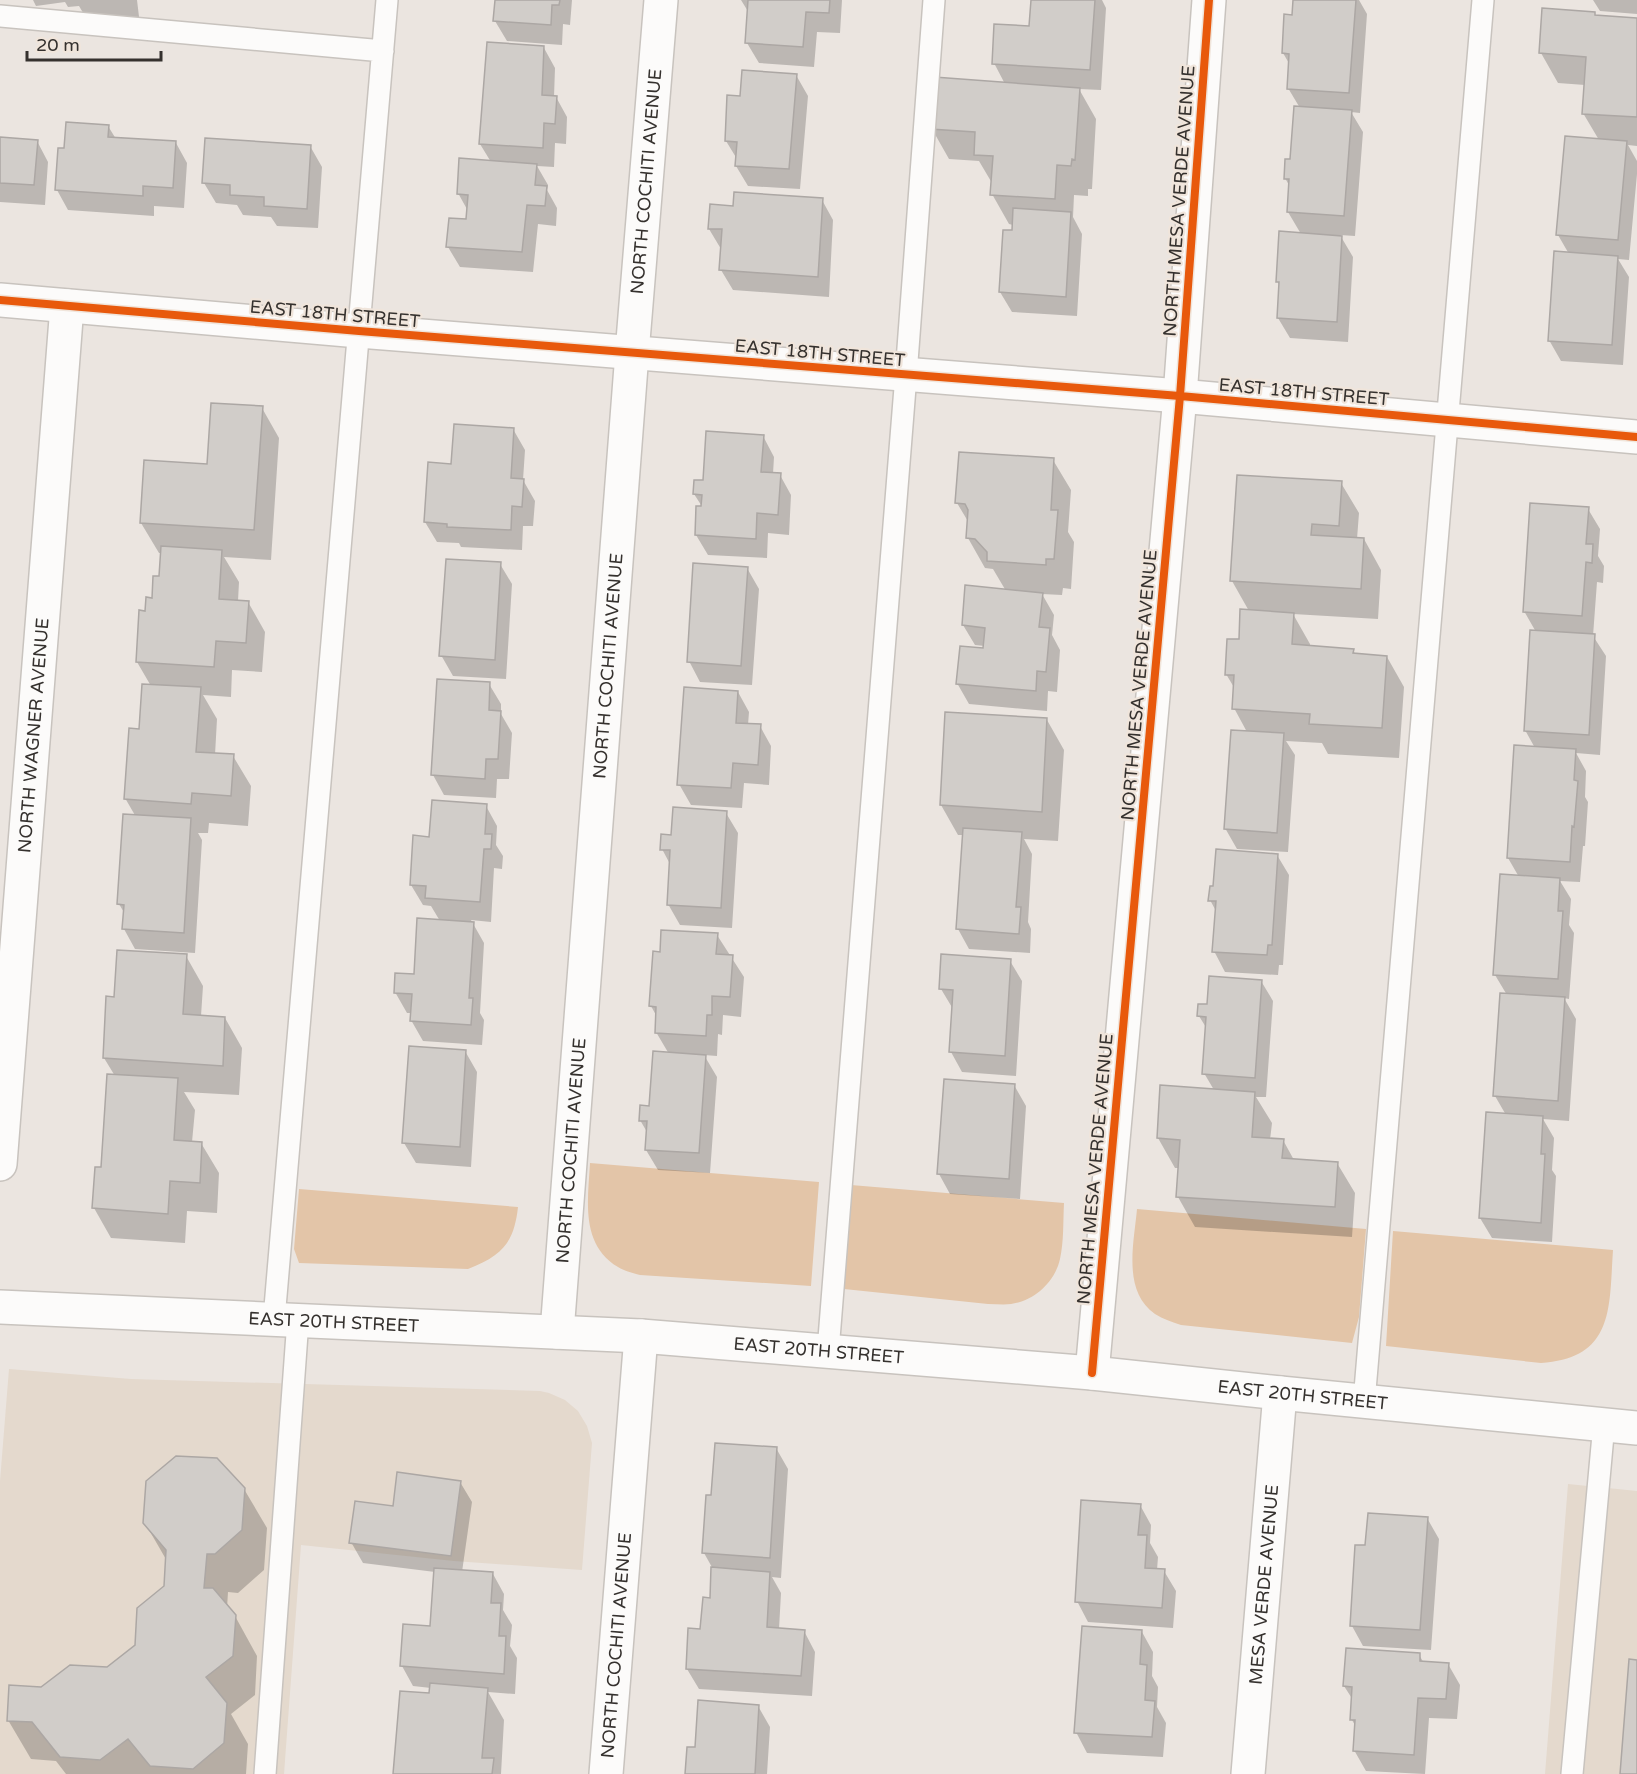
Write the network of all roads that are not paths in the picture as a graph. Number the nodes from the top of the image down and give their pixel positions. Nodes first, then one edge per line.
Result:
1 (387, 0) edge
2 (661, 0) edge
3 (934, 0) edge
4 (1209, 0) edge
5 (1483, 0) edge
6 (0, 16) edge
7 (383, 51) junction
8 (0, 300) edge
9 (67, 306) junction
10 (359, 331) junction
11 (632, 353) junction
12 (906, 375) junction
13 (1180, 396) junction
14 (1446, 420) junction
15 (1637, 438) edge
16 (0, 1164) edge
17 (0, 1307) edge
18 (286, 1320) junction
19 (557, 1332) junction
20 (640, 1336) junction
21 (828, 1351) junction
22 (1092, 1373) junction
23 (1280, 1394) junction
24 (1364, 1402) junction
25 (1604, 1424) junction
26 (1637, 1428) edge
27 (265, 1774) edge
28 (606, 1774) edge
29 (1248, 1774) edge
30 (1572, 1774) edge

1 - 7 lane
2 - 11 street, NORTH COCHITI AVENUE
3 - 12 lane
4 - 13 street, NORTH MESA VERDE AVENUE
5 - 14 lane
6 - 7 lane
7 - 10 lane
8 - 9 street, EAST 18TH STREET
9 - 10 street, EAST 18TH STREET
9 - 16 street, NORTH WAGNER AVENUE
10 - 11 street, EAST 18TH STREET
10 - 18 lane
11 - 12 street, EAST 18TH STREET
11 - 19 street, NORTH COCHITI AVENUE
12 - 13 street, EAST 18TH STREET
12 - 21 lane
13 - 14 street, EAST 18TH STREET
13 - 22 street, NORTH MESA VERDE AVENUE
14 - 15 street, EAST 18TH STREET
14 - 24 lane
17 - 18 street, EAST 20TH STREET
18 - 19 street, EAST 20TH STREET
18 - 27 lane
19 - 20 street, EAST 20TH STREET
20 - 21 street, EAST 20TH STREET
20 - 28 street, NORTH COCHITI AVENUE
21 - 22 street, EAST 20TH STREET
22 - 23 street, EAST 20TH STREET
23 - 24 street, EAST 20TH STREET
23 - 29 street, MESA VERDE AVENUE
24 - 25 street, EAST 20TH STREET
25 - 26 street, EAST 20TH STREET
25 - 30 lane

